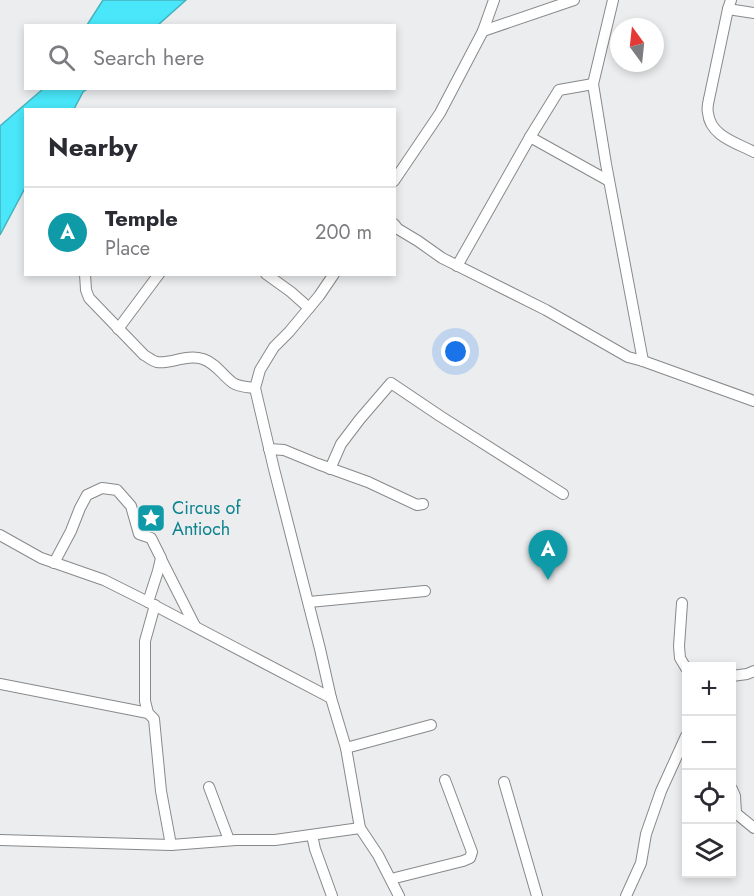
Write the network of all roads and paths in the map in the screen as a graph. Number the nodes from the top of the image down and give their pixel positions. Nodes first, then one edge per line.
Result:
1 (494, 0) edge
2 (574, 0) edge
3 (614, 0) edge
4 (729, 5) edge
5 (754, 13) edge
6 (483, 31) junction
7 (593, 84) junction
8 (530, 137) junction
9 (754, 152) edge
10 (396, 178) edge
11 (609, 181) junction
12 (396, 226) edge
13 (457, 266) junction
14 (85, 276) edge
15 (158, 276) edge
16 (269, 276) edge
17 (333, 276) edge
18 (309, 308) junction
19 (118, 329) junction
20 (643, 361) junction
21 (255, 388) junction
22 (754, 401) edge
23 (269, 449) junction
24 (330, 469) junction
25 (563, 494) dead end
26 (423, 504) dead end
27 (0, 535) edge
28 (160, 558) junction
29 (54, 562) junction
30 (425, 591) dead end
31 (309, 602) junction
32 (152, 603) junction
33 (682, 603) dead end
34 (195, 626) junction
35 (683, 662) edge
36 (754, 671) edge
37 (736, 675) edge
38 (0, 684) edge
39 (331, 698) junction
40 (148, 713) junction
41 (431, 725) dead end
42 (682, 747) edge
43 (346, 748) junction
44 (445, 780) dead end
45 (504, 782) dead end
46 (209, 787) dead end
47 (736, 813) edge
48 (360, 828) junction
49 (754, 828) edge
50 (312, 835) junction
51 (0, 840) edge
52 (229, 840) junction
53 (171, 844) junction
54 (391, 879) junction
55 (332, 896) edge
56 (399, 896) edge
57 (537, 896) edge
58 (626, 896) edge

1 - 6 street
2 - 6 street
3 - 7 street
4 - 5 street
4 - 9 street
6 - 10 street
7 - 8 street
7 - 11 street
8 - 11 street
8 - 13 street
11 - 20 street
12 - 13 street
13 - 20 street
14 - 19 street
15 - 19 street
16 - 18 street
17 - 18 street
18 - 21 street
19 - 21 street
20 - 22 street
21 - 23 street
23 - 24 street
23 - 31 street
24 - 25 street
24 - 26 street
27 - 29 street
28 - 29 street
28 - 32 street
28 - 34 street
29 - 32 street
30 - 31 street
31 - 39 street
32 - 34 street
32 - 40 street
33 - 35 street
34 - 39 street
36 - 37 street
38 - 40 street
39 - 43 street
40 - 53 street
41 - 43 street
42 - 58 street
43 - 48 street
44 - 54 street
45 - 57 street
46 - 52 street
47 - 49 street
48 - 50 street
48 - 54 street
50 - 52 street
50 - 55 street
51 - 53 street
52 - 53 street
54 - 56 street

